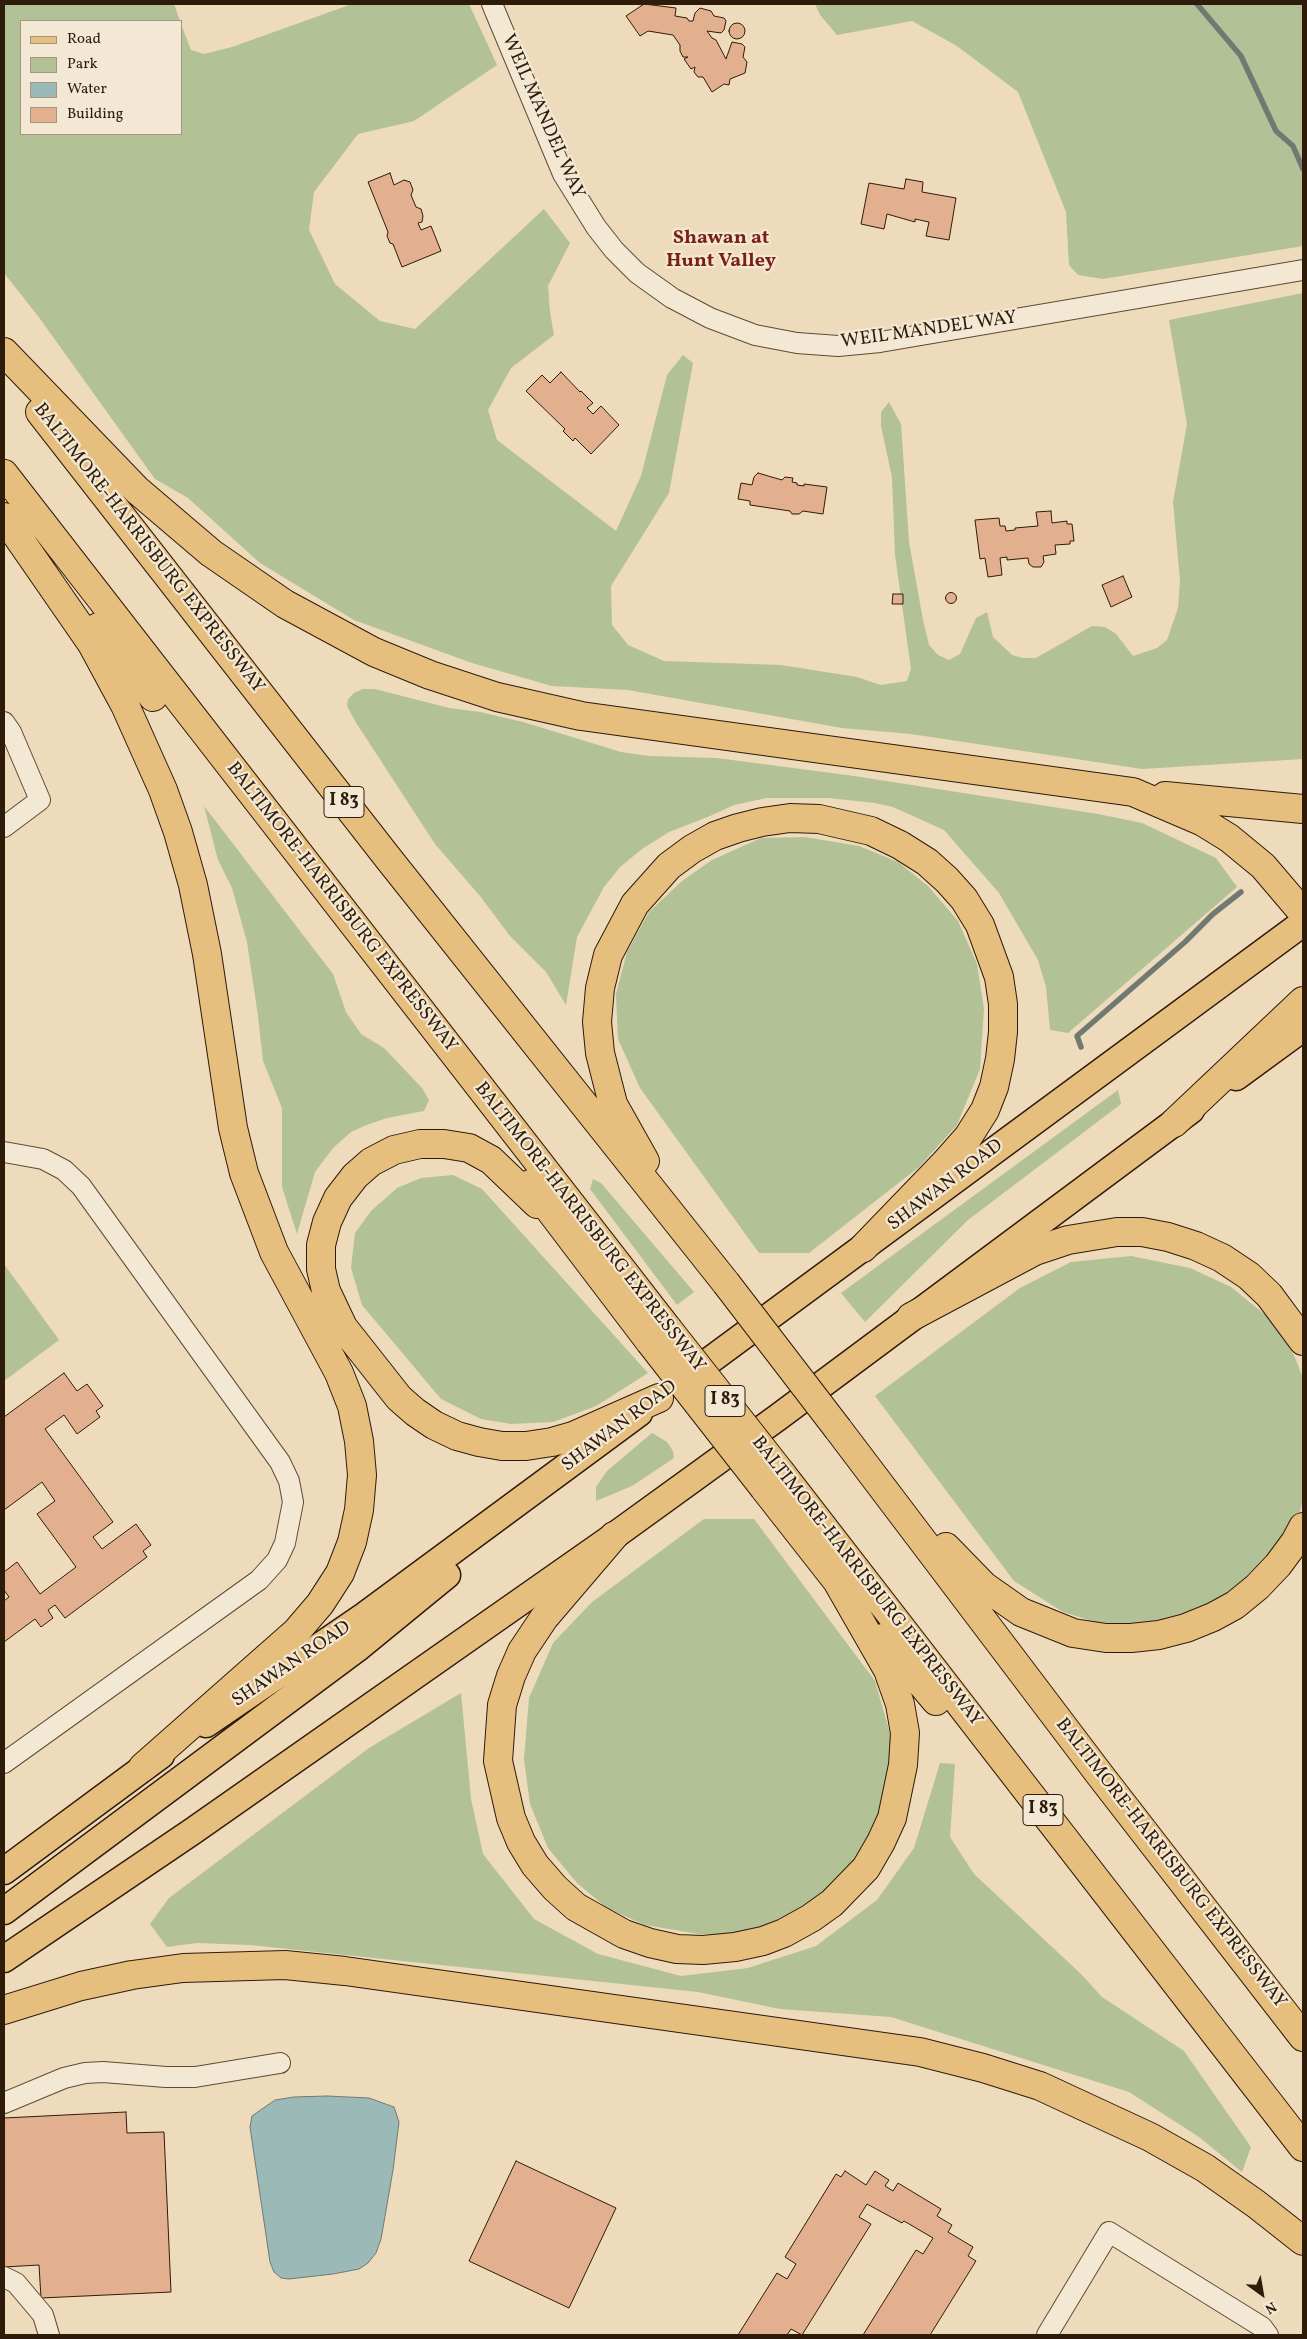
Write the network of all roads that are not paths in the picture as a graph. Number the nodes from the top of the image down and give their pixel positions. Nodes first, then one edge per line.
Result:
1 (492, 4) edge
2 (1303, 270) edge
3 (4, 352) edge
4 (4, 365) edge
5 (4, 474) edge
6 (4, 511) edge
7 (4, 517) edge
8 (4, 722) edge
9 (1133, 792) junction
10 (1303, 809) edge
11 (4, 827) edge
12 (1303, 913) edge
13 (1303, 923) edge
14 (1303, 1001) edge
15 (1303, 1028) edge
16 (1174, 1123) junction
17 (4, 1152) edge
18 (688, 1236) junction
19 (863, 1248) junction
20 (580, 1249) junction
21 (911, 1317) junction
22 (659, 1336) junction
23 (1303, 1341) edge
24 (659, 1398) junction
25 (862, 1459) junction
26 (564, 1469) junction
27 (773, 1481) junction
28 (1303, 1527) edge
29 (614, 1536) junction
30 (837, 1581) junction
31 (4, 1763) edge
32 (143, 1767) junction
33 (5, 1866) edge
34 (4, 1911) edge
35 (1144, 1939) junction
36 (4, 1959) edge
37 (4, 2010) edge
38 (1303, 2036) edge
39 (280, 2064) dead end
40 (4, 2104) edge
41 (1303, 2147) edge
42 (1303, 2241) edge
43 (4, 2277) edge
44 (49, 2335) edge
45 (1047, 2335) edge
46 (1268, 2335) edge

1 - 2 street, WEIL MANDEL WAY
3 - 9 highway
4 - 18 highway, BALTIMORE-HARRISBURG EXPRESSWAY / I 83
5 - 22 highway, BALTIMORE-HARRISBURG EXPRESSWAY / I 83
6 - 20 highway
7 - 32 highway
8 - 11 street
9 - 10 highway
9 - 12 highway
13 - 19 main road, SHAWAN ROAD
14 - 16 highway
15 - 16 main road
16 - 21 main road
17 - 31 street
18 - 19 highway
18 - 25 highway, BALTIMORE-HARRISBURG EXPRESSWAY / I 83, bridge
19 - 24 main road, SHAWAN ROAD
20 - 22 highway
20 - 24 highway
21 - 23 highway
21 - 29 main road
22 - 27 highway, BALTIMORE-HARRISBURG EXPRESSWAY / I 83, bridge
24 - 26 main road, SHAWAN ROAD
25 - 28 highway
25 - 38 highway, BALTIMORE-HARRISBURG EXPRESSWAY / I 83
26 - 32 main road, SHAWAN ROAD
26 - 34 main road
27 - 30 highway
27 - 35 highway, BALTIMORE-HARRISBURG EXPRESSWAY / I 83
29 - 30 highway
29 - 36 main road
30 - 35 highway
32 - 33 main road, SHAWAN ROAD
35 - 41 highway, BALTIMORE-HARRISBURG EXPRESSWAY / I 83
37 - 42 highway
39 - 40 street
43 - 44 street
45 - 46 street

